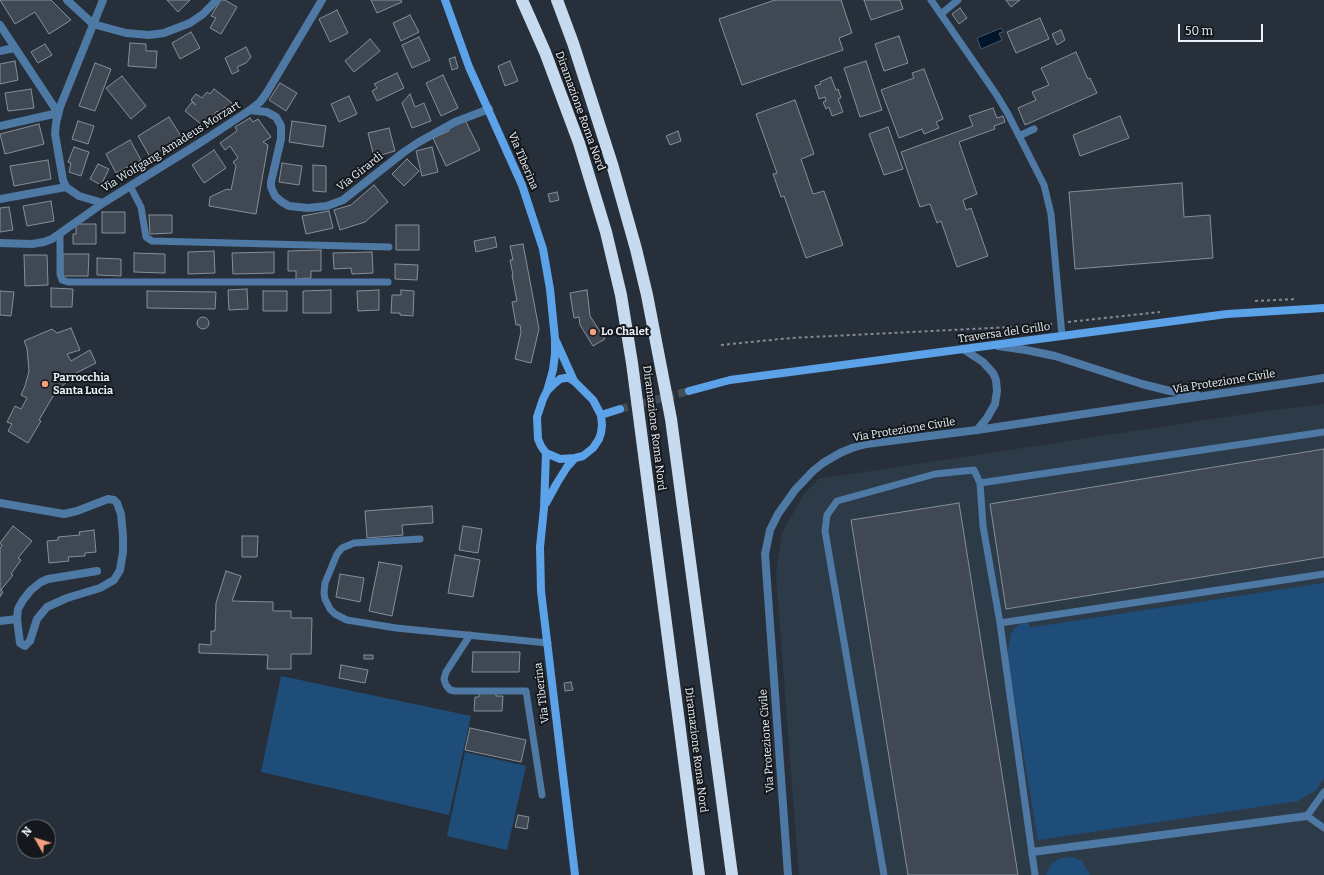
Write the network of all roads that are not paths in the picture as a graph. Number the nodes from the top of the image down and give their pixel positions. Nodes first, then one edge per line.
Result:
1 (67, 0) edge
2 (103, 0) edge
3 (217, 0) edge
4 (322, 0) edge
5 (445, 0) edge
6 (522, 0) edge
7 (557, 0) edge
8 (931, 0) edge
9 (958, 0) edge
10 (940, 14) junction
11 (93, 24) junction
12 (0, 26) edge
13 (14, 48) junction
14 (0, 51) edge
15 (489, 109) junction
16 (250, 110) junction
17 (58, 113) junction
18 (0, 126) edge
19 (1034, 129) dead end
20 (1019, 136) junction
21 (130, 186) junction
22 (66, 187) junction
23 (0, 200) edge
24 (104, 203) junction
25 (60, 234) junction
26 (0, 243) edge
27 (389, 247) dead end
28 (388, 282) dead end
29 (1324, 308) edge
30 (1062, 336) junction
31 (555, 339) junction
32 (989, 346) junction
33 (962, 349) junction
34 (1324, 378) edge
35 (574, 381) junction
36 (547, 390) junction
37 (689, 391) tunnel mouth
38 (1208, 396) junction
39 (620, 409) tunnel mouth
40 (600, 415) junction
41 (977, 430) junction
42 (1324, 432) edge
43 (546, 453) junction
44 (575, 458) junction
45 (980, 483) junction
46 (0, 503) edge
47 (544, 508) junction
48 (420, 538) dead end
49 (96, 571) dead end
50 (1324, 574) edge
51 (17, 619) junction
52 (0, 621) edge
53 (1000, 623) junction
54 (470, 635) junction
55 (548, 643) junction
56 (1324, 792) edge
57 (542, 795) dead end
58 (1307, 816) junction
59 (1324, 828) edge
60 (1032, 852) junction
61 (575, 875) edge
62 (699, 875) edge
63 (732, 875) edge
64 (788, 875) edge
65 (884, 875) edge
66 (1036, 875) edge

1 - 11 street
2 - 11 street
3 - 11 street
4 - 16 street, Via Wolfgang Amadeus Morzart
5 - 15 main road, Via Tiberina
6 - 62 highway, Diramazione Roma Nord
7 - 63 highway, Diramazione Roma Nord
8 - 10 lane
9 - 10 lane
10 - 20 lane
11 - 17 street
12 - 13 street
13 - 14 street
13 - 17 street
15 - 16 street, Via Girardi
15 - 31 main road, Via Tiberina
16 - 21 street, Via Wolfgang Amadeus Morzart
17 - 18 street
17 - 22 street
19 - 20 lane
20 - 30 lane
21 - 24 street, Via Wolfgang Amadeus Morzart
21 - 27 lane
22 - 23 street
22 - 24 street, Via Wolfgang Amadeus Morzart
24 - 25 street, Via Wolfgang Amadeus Morzart
25 - 26 street, Via Wolfgang Amadeus Morzart
25 - 28 lane
29 - 30 main road, Traversa del Grillo
30 - 32 main road, Traversa del Grillo
31 - 35 main road, Via Tiberina
31 - 36 main road, Via Tiberina
32 - 33 main road, Traversa del Grillo
32 - 38 street
33 - 37 main road, Traversa del Grillo
33 - 41 street
34 - 38 street, Via Protezione Civile
35 - 36 main road
35 - 40 main road, Via Tiberina
36 - 43 main road, Via Tiberina
38 - 41 street, Via Protezione Civile
39 - 40 main road
40 - 44 main road, Via Tiberina
41 - 64 street, Via Protezione Civile
42 - 45 lane
43 - 44 main road
43 - 47 main road, Via Tiberina
44 - 47 main road, Via Tiberina
45 - 53 lane
45 - 65 lane
46 - 51 street
47 - 55 main road, Via Tiberina
48 - 54 lane
49 - 51 street
50 - 53 lane
51 - 52 street
53 - 60 lane
54 - 55 lane
54 - 57 lane
55 - 61 main road, Via Tiberina
56 - 58 lane
58 - 59 lane
58 - 60 street
60 - 66 lane

